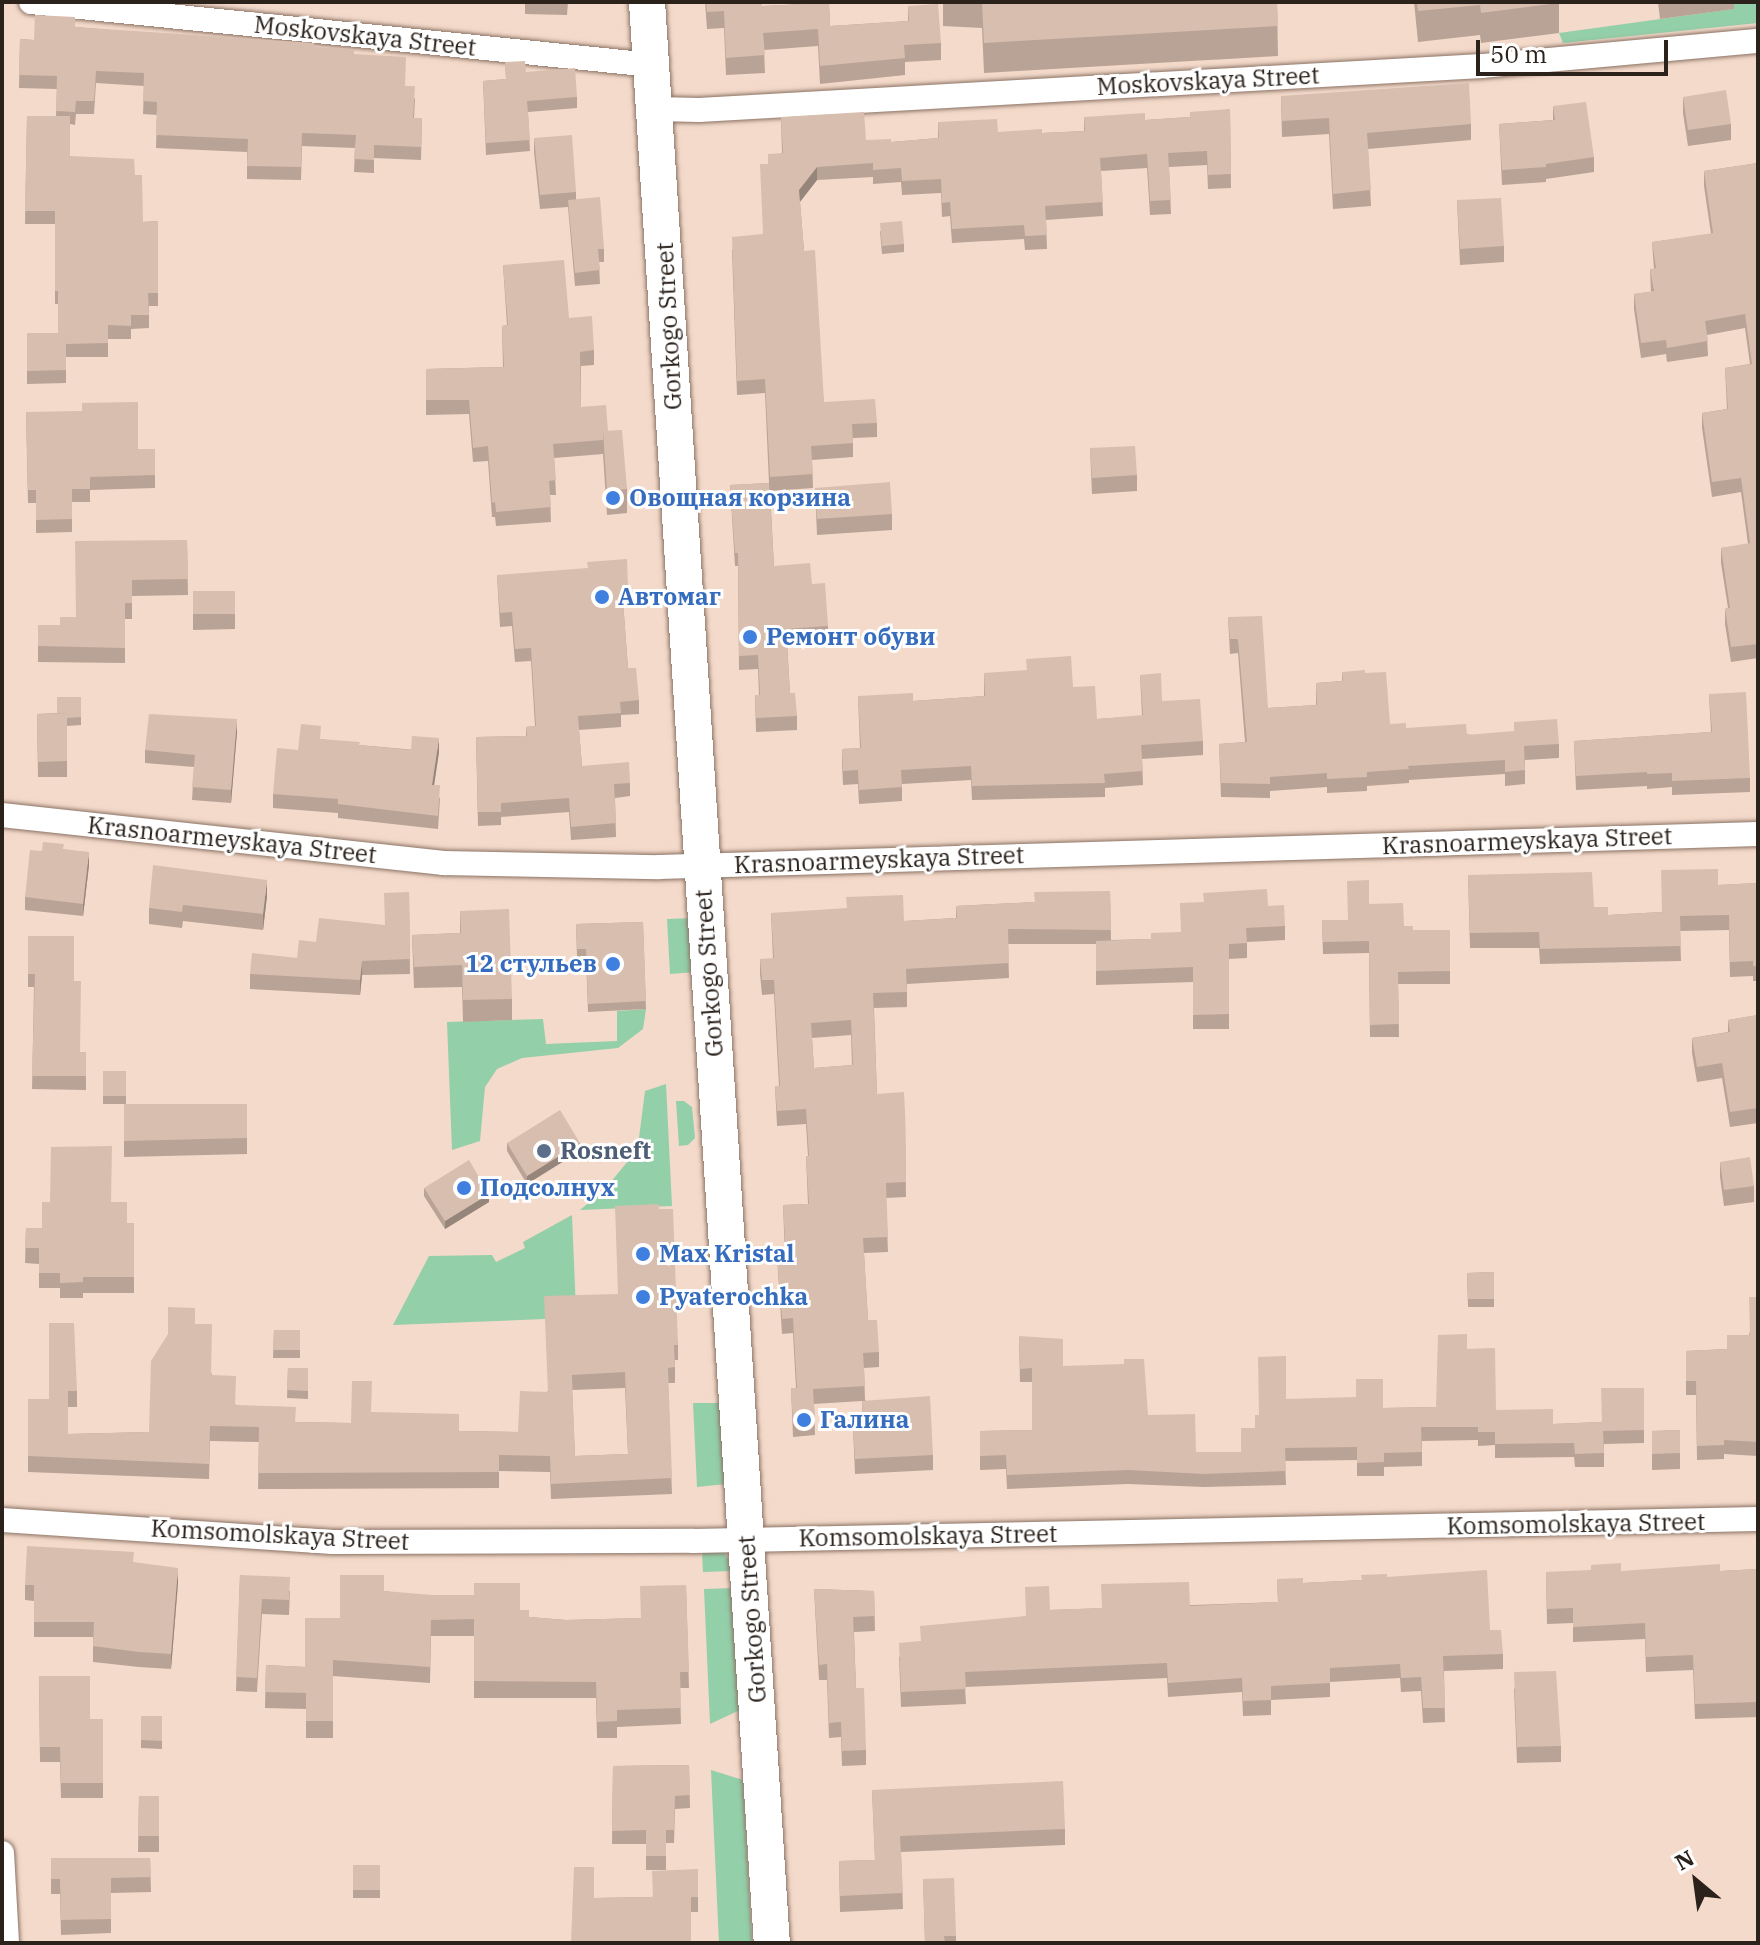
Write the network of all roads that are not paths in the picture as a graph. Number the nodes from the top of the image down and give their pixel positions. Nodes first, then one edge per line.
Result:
1 (31, 2) edge
2 (647, 2) edge
3 (1758, 41) edge
4 (652, 65) junction
5 (656, 109) junction
6 (2, 815) edge
7 (1758, 834) edge
8 (701, 865) junction
9 (1758, 1519) edge
10 (2, 1520) edge
11 (747, 1540) junction
12 (2, 1853) edge
13 (7, 1943) edge
14 (772, 1943) edge

1 - 4 street, Moskovskaya Street
2 - 4 main road, Gorkogo Street
3 - 5 street, Moskovskaya Street
4 - 5 main road, Gorkogo Street
5 - 8 main road, Gorkogo Street
6 - 8 street, Krasnoarmeyskaya Street
7 - 8 street, Krasnoarmeyskaya Street
8 - 11 main road, Gorkogo Street
9 - 11 street, Komsomolskaya Street
10 - 11 street, Komsomolskaya Street
11 - 14 main road, Gorkogo Street
12 - 13 street

